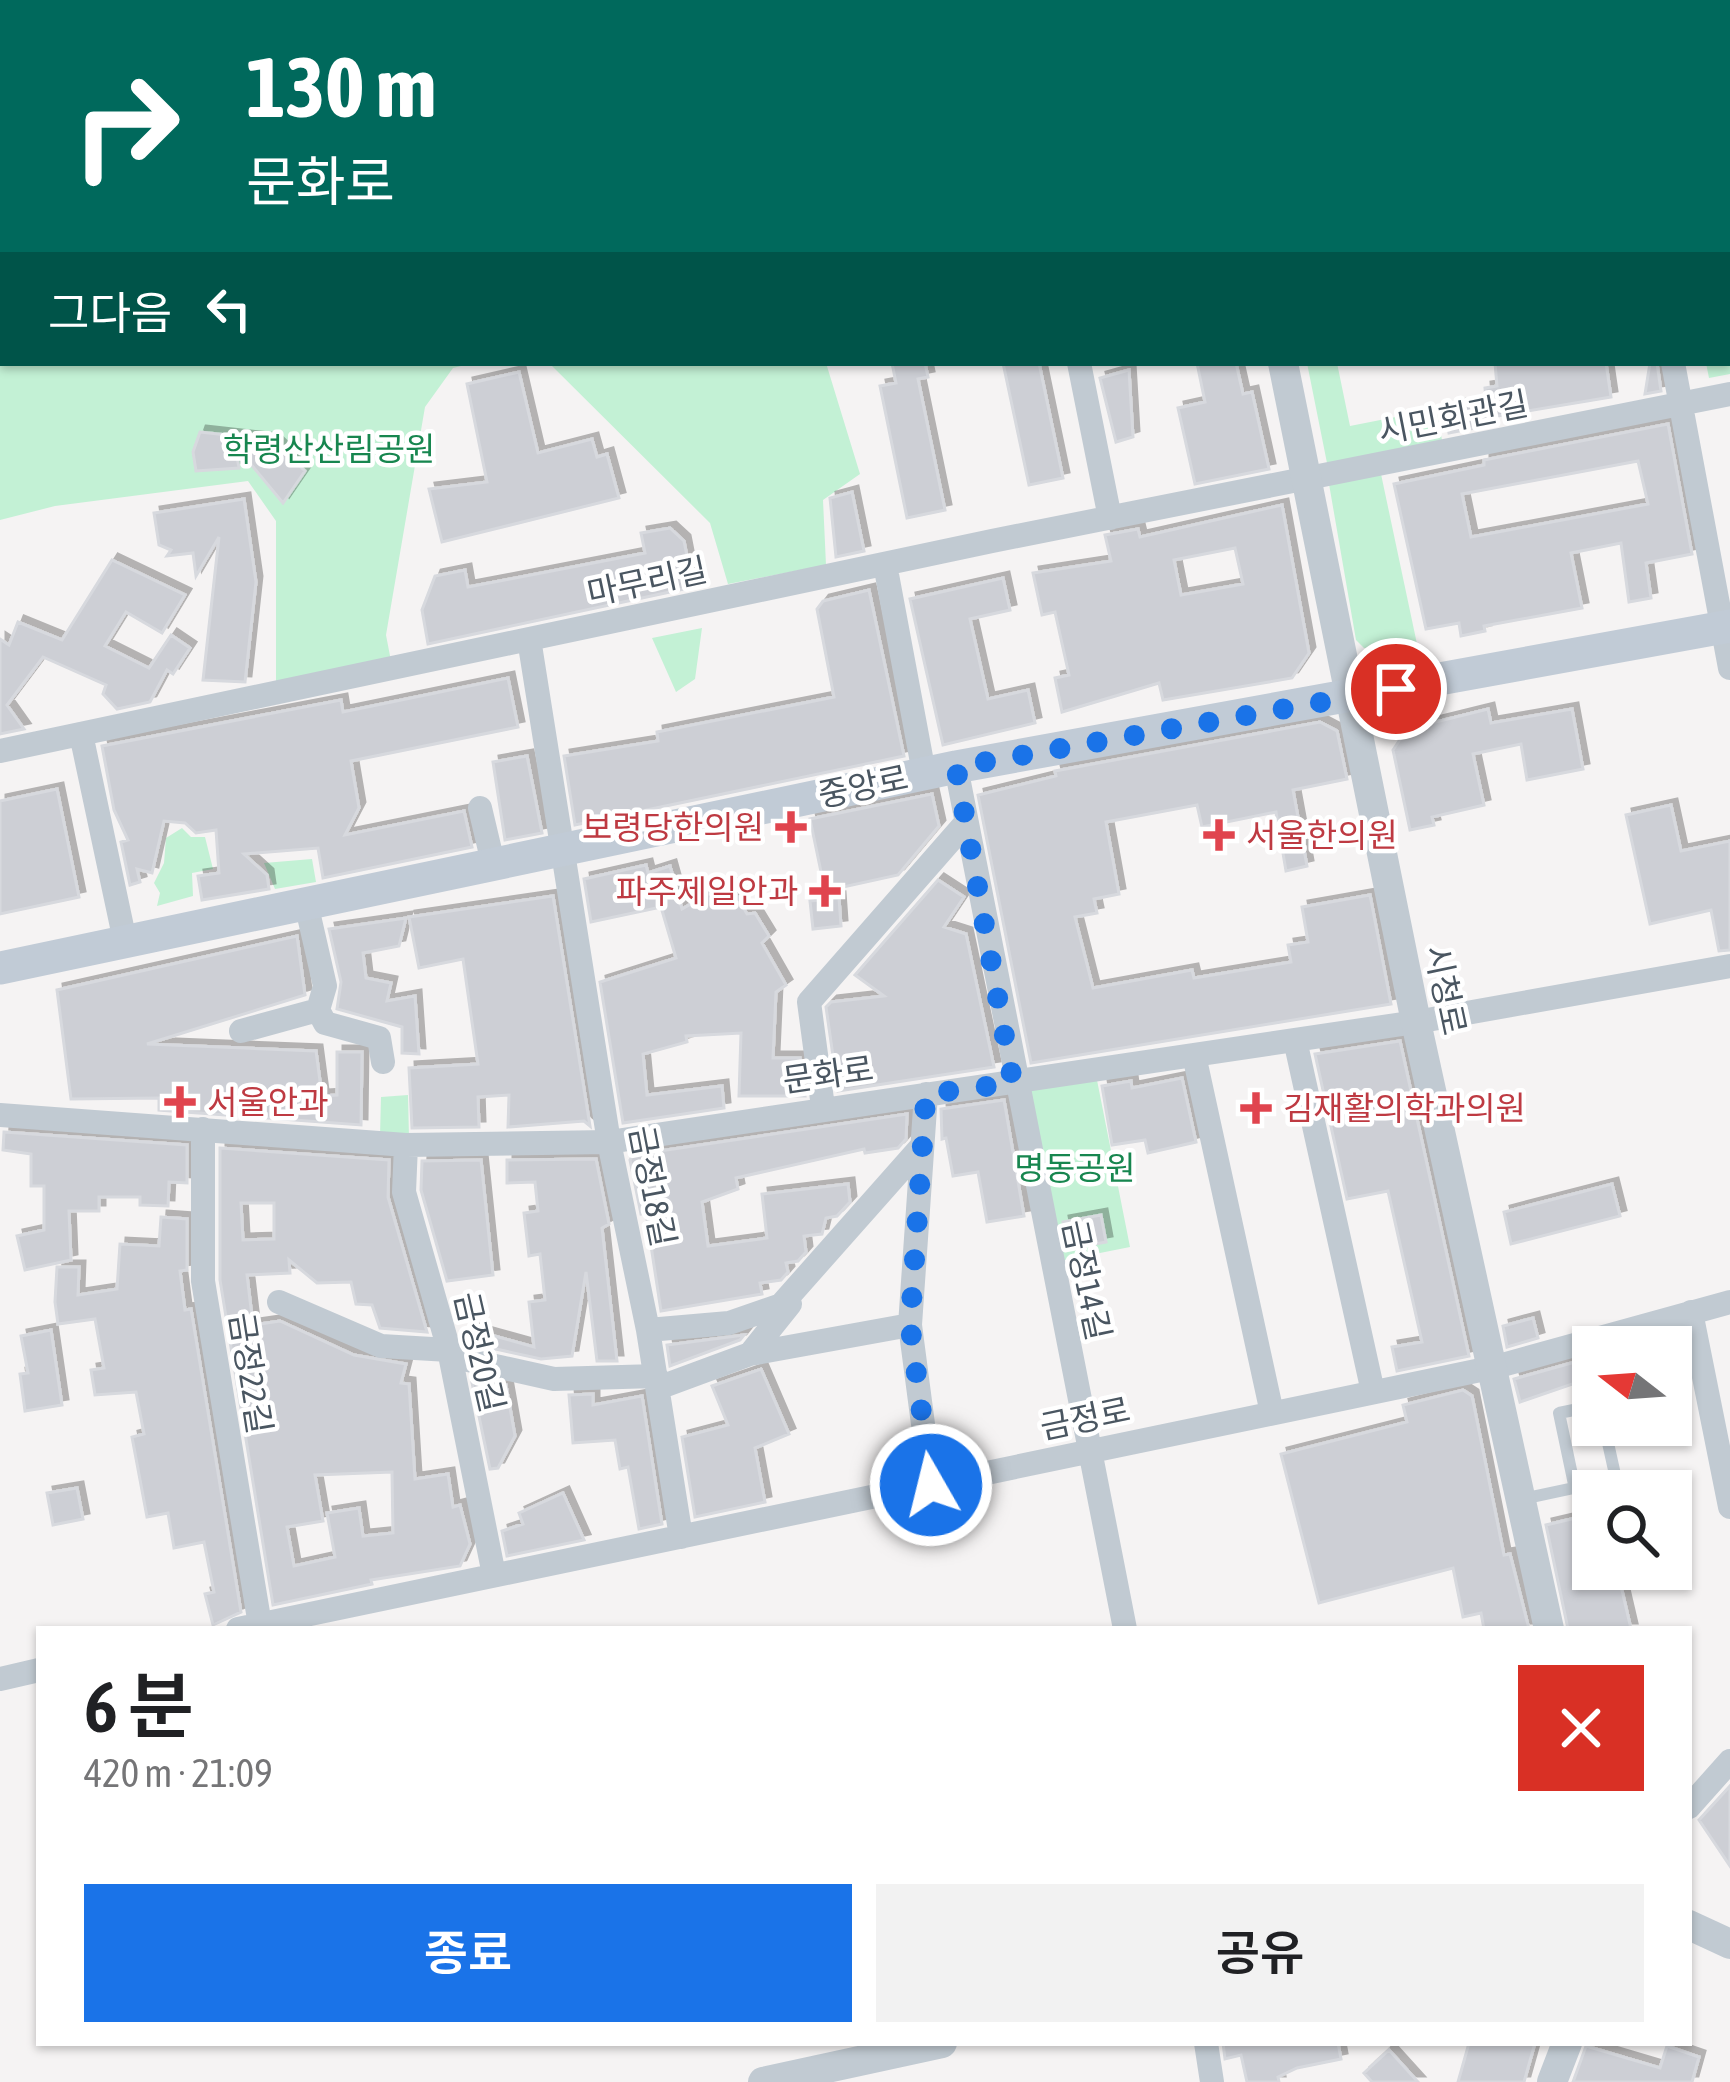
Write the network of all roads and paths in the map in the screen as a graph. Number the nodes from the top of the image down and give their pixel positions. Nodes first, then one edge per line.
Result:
1 (1080, 366) edge
2 (1284, 366) edge
3 (1674, 366) edge
4 (1730, 394) edge
5 (1681, 406) junction
6 (1309, 479) junction
7 (1110, 518) junction
8 (885, 564) junction
9 (1726, 626) edge
10 (530, 639) junction
11 (1730, 668) edge
12 (1349, 698) junction
13 (81, 734) junction
14 (0, 751) edge
15 (940, 770) junction
16 (480, 808) dead end
17 (964, 825) junction
18 (565, 848) junction
19 (494, 863) junction
20 (306, 903) junction
21 (125, 941) junction
22 (1730, 966) edge
23 (0, 968) edge
24 (318, 1010) junction
25 (1416, 1022) junction
26 (241, 1031) dead end
27 (1294, 1040) junction
28 (1194, 1055) junction
29 (382, 1062) dead end
30 (1013, 1083) junction
31 (926, 1094) junction
32 (823, 1107) junction
33 (0, 1115) edge
34 (203, 1129) junction
35 (609, 1142) junction
36 (406, 1145) junction
37 (922, 1147) junction
38 (796, 1292) junction
39 (279, 1302) dead end
40 (1730, 1302) edge
41 (1691, 1312) junction
42 (910, 1325) junction
43 (648, 1330) junction
44 (449, 1353) junction
45 (750, 1354) junction
46 (1495, 1367) junction
47 (657, 1382) junction
48 (1373, 1392) junction
49 (1572, 1410) edge
50 (1272, 1413) junction
51 (1088, 1451) junction
52 (1572, 1480) edge
53 (931, 1485) junction
54 (1572, 1490) edge
55 (1521, 1499) junction
56 (1730, 1507) edge
57 (681, 1537) junction
58 (494, 1575) junction
59 (249, 1626) edge
60 (254, 1626) edge
61 (1124, 1626) edge
62 (1548, 1626) edge
63 (36, 1671) edge
64 (0, 1678) edge
65 (1730, 1761) edge
66 (1692, 1804) edge
67 (1692, 1926) edge
68 (1730, 1944) edge
69 (1692, 1950) edge
70 (1730, 1956) edge
71 (930, 2046) edge
72 (1206, 2046) edge
73 (1556, 2046) edge
74 (1566, 2046) edge
75 (801, 2078) edge
76 (763, 2082) edge
77 (1212, 2082) edge
78 (1551, 2082) edge

1 - 7 street
2 - 6 street, 시청로
3 - 5 street
4 - 5 street, 시민회관길
5 - 6 street, 시민회관길
5 - 9 street
6 - 7 street, 마무리길
6 - 12 street, 시청로
7 - 8 street, 마무리길
8 - 10 street, 마무리길
8 - 15 street, 금정14길
9 - 11 street
9 - 12 main road, 중앙로
10 - 13 street, 마무리길
10 - 18 street, 금정18길
12 - 15 main road, 중앙로
12 - 25 street, 시청로
13 - 14 street, 마무리길
13 - 21 street
15 - 17 street, 금정14길
15 - 18 main road, 중앙로
16 - 19 street
17 - 30 street, 금정14길
17 - 32 street
18 - 19 main road, 중앙로
18 - 35 street, 금정18길
19 - 20 main road, 중앙로
20 - 21 main road, 중앙로
20 - 24 street
21 - 23 main road, 중앙로
22 - 25 street, 문화로
24 - 26 street
24 - 29 street
25 - 27 street, 문화로
25 - 46 street, 시청로
27 - 28 street, 문화로
27 - 48 street
28 - 30 street, 문화로
28 - 50 street
30 - 31 street, 문화로
30 - 51 street, 금정14길
31 - 32 street, 문화로
31 - 37 street
32 - 35 street, 문화로
33 - 34 street, 문화로
34 - 36 street, 문화로
34 - 59 street, 금정22길
35 - 36 street, 문화로
35 - 43 street, 금정18길
36 - 44 street, 금정20길
37 - 38 street
37 - 42 street
38 - 43 street
38 - 45 street
39 - 44 street
40 - 41 street, 금정로
41 - 46 street, 금정로
41 - 56 street
42 - 45 street
42 - 53 street
43 - 47 street, 금정18길
44 - 47 street
44 - 58 street, 금정20길
45 - 47 street
46 - 48 street, 금정로
46 - 55 street, 시청로
47 - 57 street, 금정18길
48 - 50 street, 금정로
49 - 52 lane
50 - 51 street, 금정로
51 - 53 street, 금정로
51 - 61 street, 금정14길
53 - 57 street, 금정로
54 - 55 lane
55 - 62 street, 시청로
57 - 58 street, 금정로
58 - 60 street, 금정로
63 - 64 street
65 - 66 street
67 - 68 street
69 - 70 street
71 - 75 street
72 - 77 street
73 - 78 street
74 - 78 street
75 - 76 street

